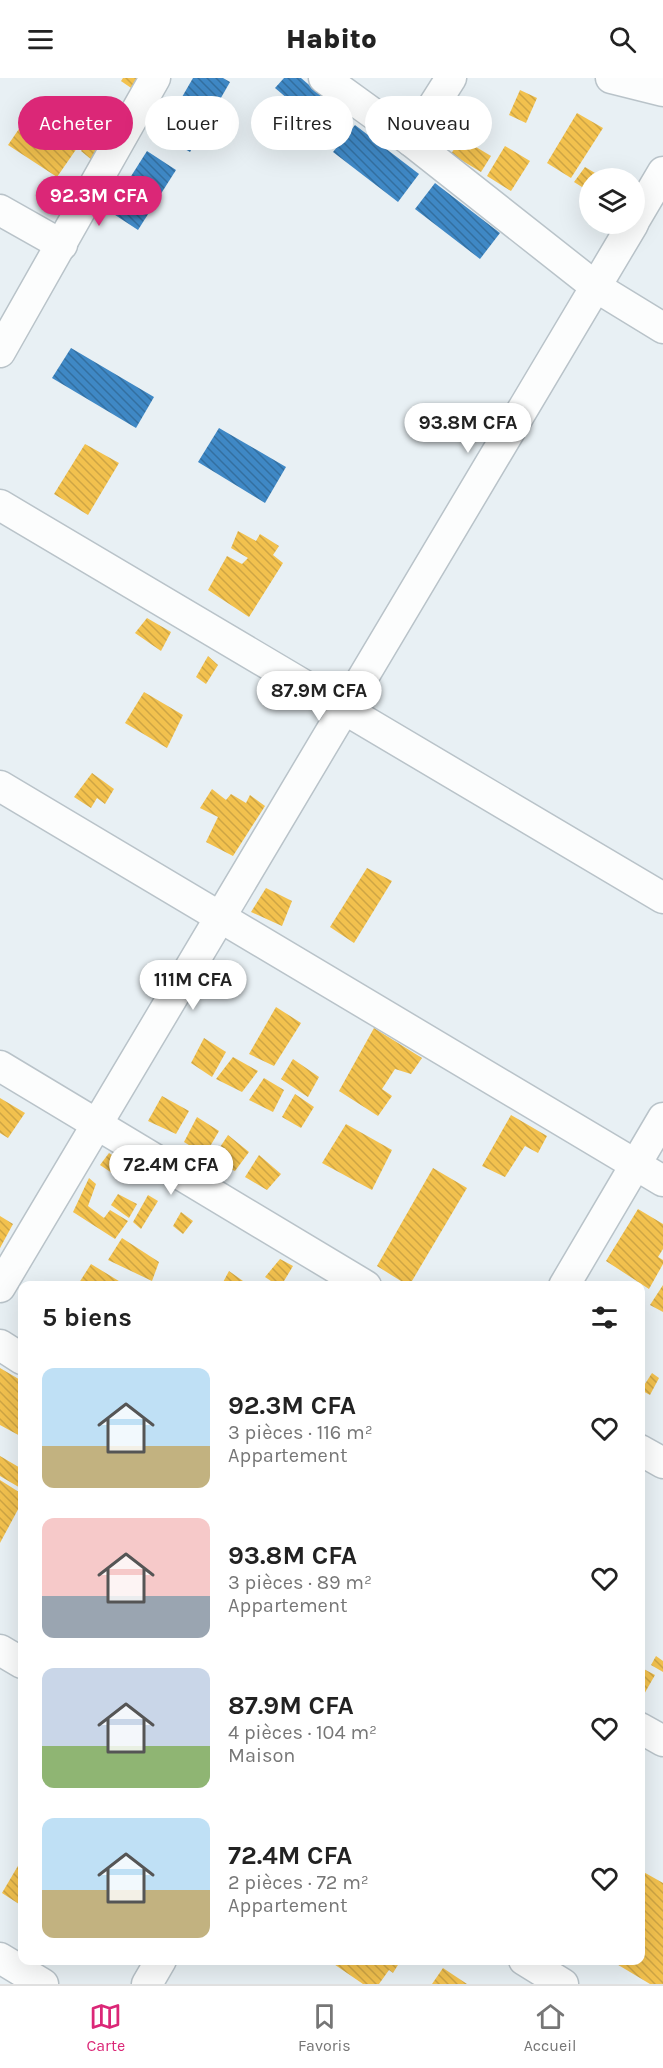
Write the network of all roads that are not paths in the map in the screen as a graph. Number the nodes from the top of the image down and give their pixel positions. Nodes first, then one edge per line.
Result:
1 (155, 78) edge
2 (324, 78) edge
3 (451, 78) edge
4 (611, 78) edge
5 (663, 91) edge
6 (440, 96) edge
7 (365, 108) edge
8 (422, 150) edge
9 (663, 172) edge
10 (645, 203) edge
11 (0, 210) edge
12 (627, 234) edge
13 (62, 244) junction
14 (596, 287) junction
15 (663, 328) edge
16 (0, 352) edge
17 (0, 505) edge
18 (345, 709) junction
19 (0, 786) edge
20 (663, 898) edge
21 (221, 917) junction
22 (0, 1066) edge
23 (663, 1118) edge
24 (97, 1124) junction
25 (636, 1165) junction
26 (663, 1181) edge
27 (358, 1281) edge
28 (567, 1281) edge
29 (0, 1287) edge
30 (0, 1345) edge
31 (18, 1356) edge
32 (645, 1453) edge
33 (663, 1463) edge
34 (0, 1650) edge
35 (18, 1661) edge
36 (645, 1731) edge
37 (663, 1742) edge
38 (0, 1958) edge
39 (158, 1965) edge
40 (532, 1965) edge
41 (43, 1984) edge
42 (147, 1984) edge
43 (563, 1984) edge

1 - 13 street
2 - 7 street
3 - 6 street
4 - 5 street
8 - 14 street
9 - 10 street
11 - 13 street
12 - 14 street
13 - 16 street
14 - 15 street
14 - 18 street
17 - 18 street
18 - 20 street
18 - 21 street
19 - 21 street
21 - 24 street
21 - 25 street
22 - 24 street
23 - 25 street
24 - 27 street
24 - 29 street
25 - 26 street
25 - 28 street
30 - 31 street
32 - 33 street
34 - 35 street
36 - 37 street
38 - 41 street
39 - 42 street
40 - 43 street

